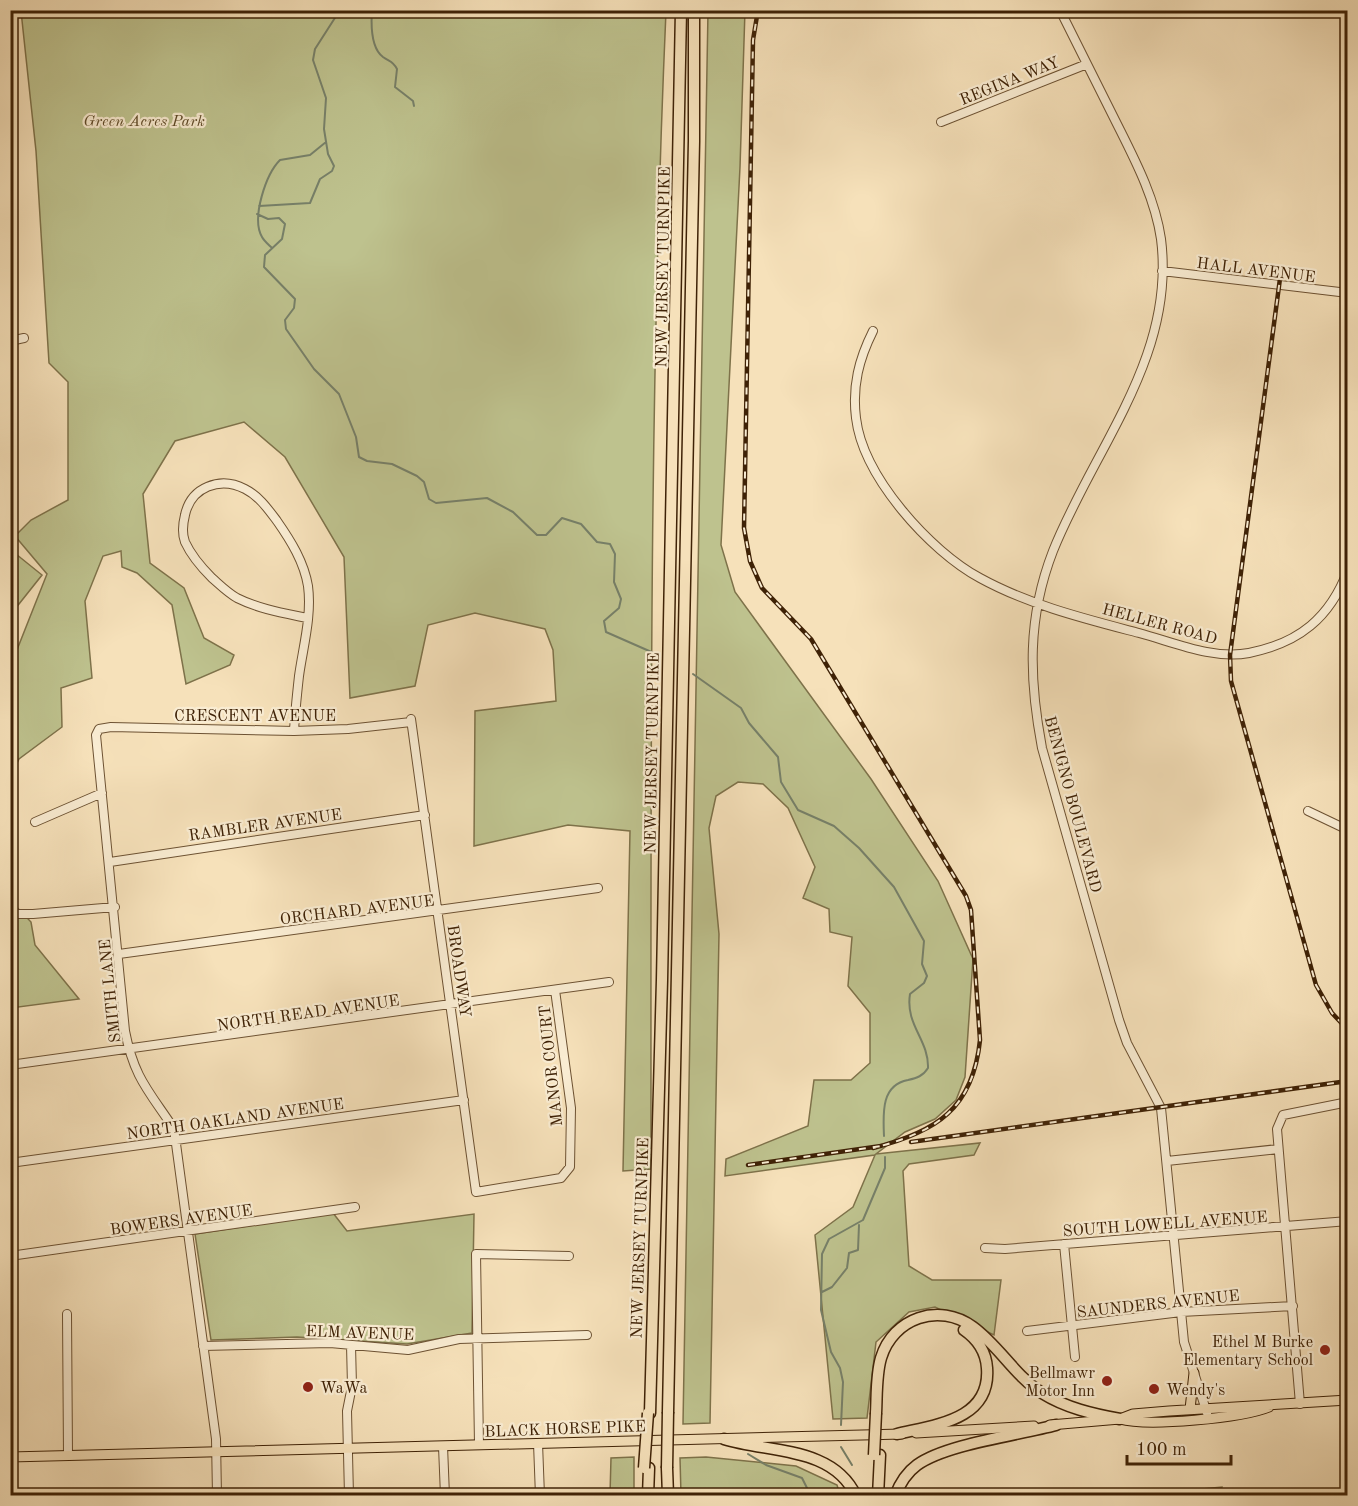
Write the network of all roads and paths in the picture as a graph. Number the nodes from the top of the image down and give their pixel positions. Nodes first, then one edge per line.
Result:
1 (681, 10) edge
2 (694, 10) edge
3 (1060, 10) edge
4 (1087, 63) junction
5 (941, 122) dead end
6 (1162, 271) junction
7 (1347, 293) edge
8 (873, 331) dead end
9 (24, 338) dead end
10 (10, 340) edge
11 (1347, 570) edge
12 (1038, 603) junction
13 (307, 618) junction
14 (411, 721) joint
15 (99, 729) joint
16 (294, 731) junction
17 (102, 793) junction
18 (1308, 811) dead end
19 (425, 815) junction
20 (35, 822) dead end
21 (1347, 830) edge
22 (110, 862) junction
23 (598, 888) dead end
24 (115, 907) junction
25 (439, 912) junction
26 (10, 914) edge
27 (118, 954) junction
28 (609, 982) dead end
29 (555, 990) junction
30 (451, 1006) junction
31 (129, 1050) junction
32 (10, 1065) edge
33 (464, 1100) junction
34 (1347, 1102) edge
35 (175, 1140) junction
36 (1278, 1149) junction
37 (1167, 1161) junction
38 (10, 1163) edge
39 (476, 1192) joint
40 (354, 1208) dead end
41 (1347, 1221) edge
42 (1285, 1227) junction
43 (188, 1233) junction
44 (1174, 1236) junction
45 (1064, 1244) junction
46 (986, 1248) dead end
47 (10, 1256) edge
48 (569, 1256) dead end
49 (1293, 1306) junction
50 (1181, 1312) junction
51 (66, 1314) dead end
52 (1072, 1325) junction
53 (1027, 1332) dead end
54 (587, 1335) dead end
55 (476, 1338) junction
56 (351, 1345) junction
57 (203, 1346) junction
58 (1075, 1357) dead end
59 (1194, 1373) junction
60 (1347, 1400) edge
61 (1300, 1404) junction
62 (1190, 1409) junction
63 (1207, 1412) junction
64 (879, 1413) junction
65 (1120, 1419) junction
66 (1056, 1425) junction
67 (897, 1434) junction
68 (724, 1439) junction
69 (538, 1443) junction
70 (479, 1445) junction
71 (443, 1446) junction
72 (348, 1449) junction
73 (216, 1452) junction
74 (68, 1455) junction
75 (877, 1455) junction
76 (10, 1457) edge
77 (646, 1468) junction
78 (217, 1496) edge
79 (349, 1496) edge
80 (445, 1496) edge
81 (540, 1496) edge
82 (643, 1496) edge
83 (648, 1496) edge
84 (668, 1496) edge
85 (856, 1496) edge
86 (873, 1496) edge
87 (878, 1496) edge
88 (895, 1496) edge

1 - 77 highway, NEW JERSEY TURNPIKE, bridge
2 - 84 highway, NEW JERSEY TURNPIKE, bridge
3 - 4 street, BENIGNO BOULEVARD
4 - 5 street, REGINA WAY
4 - 6 street, BENIGNO BOULEVARD
6 - 7 street, HALL AVENUE
6 - 12 street, BENIGNO BOULEVARD
8 - 12 street, HELLER ROAD
9 - 10 street
11 - 12 street, HELLER ROAD
12 - 37 street, BENIGNO BOULEVARD
13 - 13 street
13 - 16 street
14 - 16 street, CRESCENT AVENUE
14 - 19 street, BROADWAY
15 - 16 street, CRESCENT AVENUE
15 - 17 street, SMITH LANE
17 - 20 street
17 - 22 street, SMITH LANE
18 - 21 street
19 - 22 street, RAMBLER AVENUE
19 - 25 street, BROADWAY
22 - 24 street, SMITH LANE
23 - 25 street, ORCHARD AVENUE
24 - 26 street
24 - 27 street, SMITH LANE
25 - 27 street, ORCHARD AVENUE
25 - 30 street, BROADWAY
27 - 31 street, SMITH LANE
28 - 29 street, NORTH READ AVENUE
29 - 30 street, NORTH READ AVENUE
29 - 39 street, MANOR COURT
30 - 31 street, NORTH READ AVENUE
30 - 33 street, BROADWAY
31 - 32 street, NORTH READ AVENUE
31 - 35 street, SMITH LANE
33 - 35 street, NORTH OAKLAND AVENUE
33 - 39 street, BROADWAY
34 - 36 street
35 - 38 street, NORTH OAKLAND AVENUE
35 - 43 street, SMITH LANE
36 - 37 street
36 - 42 street
37 - 44 street, BENIGNO BOULEVARD
40 - 43 street, BOWERS AVENUE
41 - 42 street, SOUTH LOWELL AVENUE
42 - 44 street, SOUTH LOWELL AVENUE
42 - 49 street
43 - 47 street, BOWERS AVENUE
43 - 57 street, SMITH LANE
44 - 45 street, SOUTH LOWELL AVENUE
44 - 50 street, BENIGNO BOULEVARD
45 - 46 street, SOUTH LOWELL AVENUE
45 - 52 street
48 - 55 street
49 - 50 street, SAUNDERS AVENUE
49 - 61 street
50 - 52 street, SAUNDERS AVENUE
50 - 59 street, BENIGNO BOULEVARD
51 - 74 street
52 - 53 street, SAUNDERS AVENUE
52 - 58 street
54 - 55 street, ELM AVENUE
55 - 56 street, ELM AVENUE
55 - 70 street
56 - 57 street, ELM AVENUE
56 - 72 street
57 - 73 street, SMITH LANE
59 - 62 main road
59 - 63 street, BENIGNO BOULEVARD
60 - 61 main road, BLACK HORSE PIKE
61 - 63 main road, BLACK HORSE PIKE
62 - 63 main road, BLACK HORSE PIKE
62 - 65 main road, BLACK HORSE PIKE
63 - 65 main road, BLACK HORSE PIKE
64 - 65 highway
64 - 67 highway
64 - 75 highway
65 - 66 main road, BLACK HORSE PIKE
66 - 67 main road, BLACK HORSE PIKE
66 - 88 highway
67 - 68 main road, BLACK HORSE PIKE
68 - 69 main road, BLACK HORSE PIKE
68 - 85 highway
69 - 70 main road, BLACK HORSE PIKE
69 - 81 street
70 - 71 main road, BLACK HORSE PIKE
71 - 72 main road, BLACK HORSE PIKE
71 - 80 street
72 - 73 main road, BLACK HORSE PIKE
72 - 79 street
73 - 74 main road, BLACK HORSE PIKE
73 - 78 street, SMITH LANE
74 - 76 main road, BLACK HORSE PIKE
75 - 86 highway
75 - 87 highway
77 - 82 highway
77 - 83 highway, NEW JERSEY TURNPIKE

